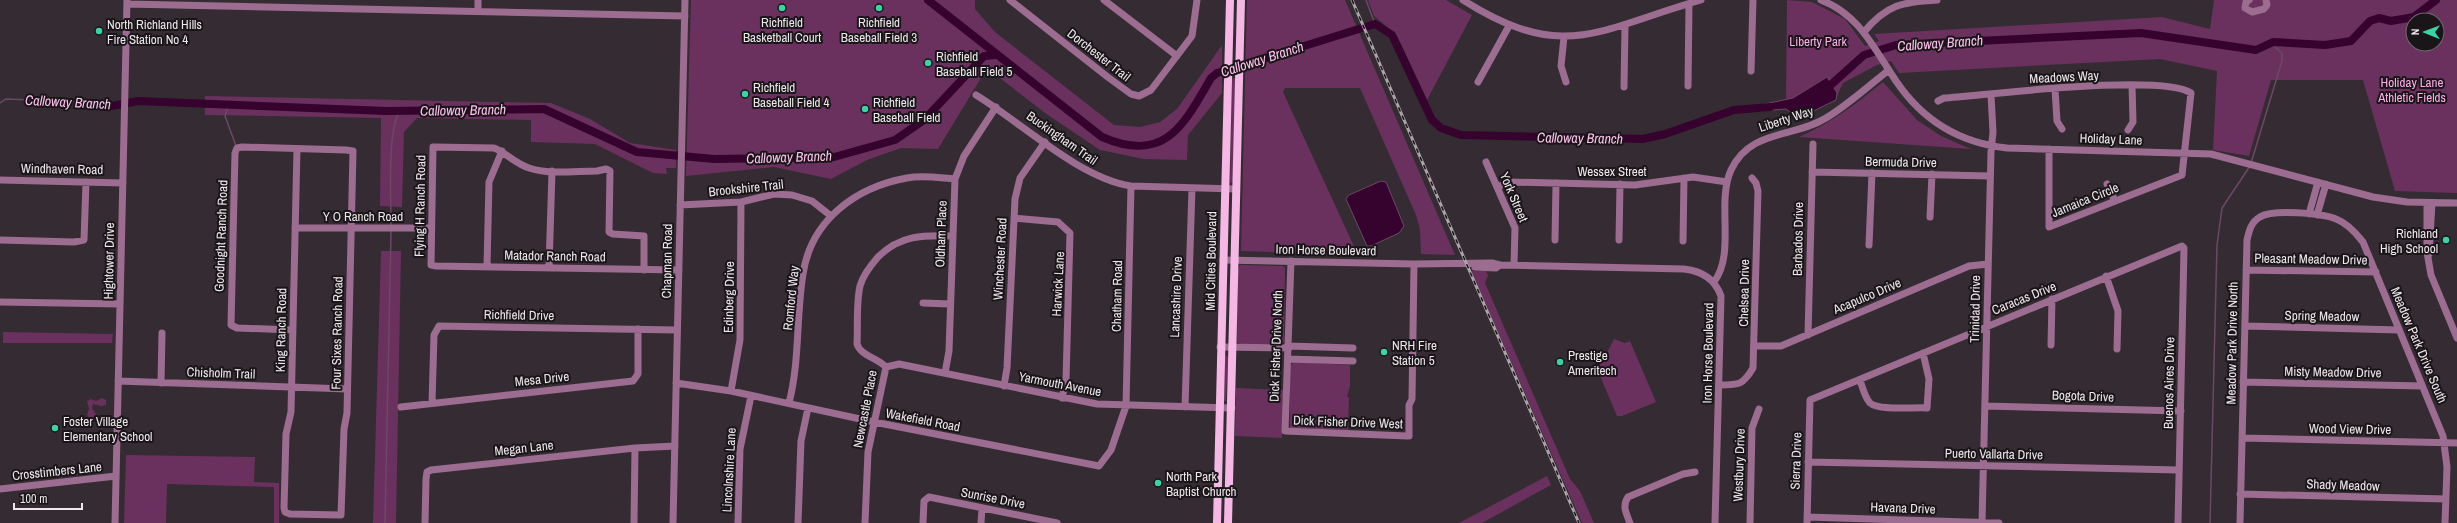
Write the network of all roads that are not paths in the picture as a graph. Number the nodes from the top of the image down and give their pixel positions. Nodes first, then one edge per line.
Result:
1 (478, 0) edge
2 (685, 0) edge
3 (1010, 0) edge
4 (1104, 0) edge
5 (1197, 0) edge
6 (1230, 0) edge
7 (1242, 0) edge
8 (1463, 0) edge
9 (1478, 0) edge
10 (1698, 0) edge
11 (1753, 0) edge
12 (1821, 0) edge
13 (1933, 0) edge
14 (1937, 0) edge
15 (2249, 0) edge
16 (2266, 0) edge
17 (127, 2) edge
18 (1689, 4) junction
19 (1474, 7) junction
20 (478, 11) junction
21 (685, 16) junction
22 (1509, 26) junction
23 (1625, 26) junction
24 (1864, 32) junction
25 (1564, 37) junction
26 (1177, 56) junction
27 (1887, 66) junction
28 (1751, 72) dead end
29 (1478, 82) dead end
30 (1566, 82) dead end
31 (2132, 85) junction
32 (1688, 86) dead end
33 (1624, 87) dead end
34 (2055, 89) junction
35 (976, 94) dead end
36 (1992, 95) junction
37 (1938, 101) dead end
38 (996, 107) junction
39 (2062, 129) dead end
40 (2128, 130) dead end
41 (1045, 142) junction
42 (1813, 144) dead end
43 (1992, 146) junction
44 (298, 149) junction
45 (2049, 149) junction
46 (502, 151) junction
47 (2185, 153) junction
48 (1486, 162) dead end
49 (552, 171) junction
50 (1812, 172) junction
51 (1872, 173) junction
52 (1932, 174) junction
53 (1990, 176) junction
54 (1684, 178) junction
55 (1752, 178) dead end
56 (956, 179) junction
57 (0, 180) edge
58 (86, 182) junction
59 (123, 182) junction
60 (1727, 182) junction
61 (1556, 183) junction
62 (2322, 183) junction
63 (1620, 184) junction
64 (2107, 184) dead end
65 (1131, 186) junction
66 (1497, 187) junction
67 (1192, 188) junction
68 (1225, 189) junction
69 (1236, 189) junction
70 (2115, 201) junction
71 (741, 202) junction
72 (2430, 203) junction
73 (2457, 203) edge
74 (680, 205) junction
75 (2309, 214) junction
76 (2317, 215) junction
77 (831, 216) junction
78 (1930, 217) dead end
79 (1014, 218) junction
80 (295, 228) junction
81 (431, 228) junction
82 (352, 229) junction
83 (952, 236) junction
84 (0, 240) edge
85 (1555, 240) dead end
86 (1619, 240) dead end
87 (1683, 241) dead end
88 (1869, 244) dead end
89 (2182, 246) joint
90 (1223, 260) junction
91 (1234, 260) junction
92 (1291, 261) junction
93 (1414, 264) junction
94 (1988, 264) junction
95 (431, 265) joint
96 (487, 266) junction
97 (1514, 266) junction
98 (549, 268) junction
99 (644, 270) junction
100 (679, 270) junction
101 (2246, 270) junction
102 (2376, 272) junction
103 (2106, 276) junction
104 (1714, 282) junction
105 (2052, 299) junction
106 (0, 302) edge
107 (120, 304) junction
108 (923, 304) dead end
109 (950, 304) junction
110 (1986, 326) junction
111 (2244, 326) junction
112 (638, 329) junction
113 (293, 330) junction
114 (677, 330) junction
115 (2399, 330) junction
116 (162, 333) dead end
117 (1808, 335) junction
118 (2457, 338) edge
119 (2051, 345) dead end
120 (1755, 346) junction
121 (1220, 347) junction
122 (1232, 347) junction
123 (1289, 347) junction
124 (1353, 348) dead end
125 (2117, 349) dead end
126 (1923, 353) junction
127 (1288, 359) junction
128 (1353, 361) dead end
129 (886, 367) junction
130 (945, 373) junction
131 (1860, 380) junction
132 (118, 381) junction
133 (2243, 382) junction
134 (161, 383) junction
135 (676, 383) junction
136 (1720, 385) junction
137 (1004, 386) junction
138 (2422, 386) junction
139 (292, 387) junction
140 (347, 389) junction
141 (731, 391) junction
142 (751, 396) junction
143 (1062, 398) junction
144 (1810, 400) joint
145 (432, 403) junction
146 (789, 403) junction
147 (401, 406) dead end
148 (1126, 406) junction
149 (1985, 406) junction
150 (1185, 407) junction
151 (808, 408) junction
152 (1218, 408) junction
153 (1232, 408) junction
154 (1759, 409) dead end
155 (2181, 411) junction
156 (874, 422) junction
157 (1285, 431) joint
158 (2242, 438) junction
159 (2444, 443) junction
160 (2457, 443) edge
161 (675, 446) junction
162 (636, 448) junction
163 (1808, 462) junction
164 (1983, 466) junction
165 (2179, 470) junction
166 (1696, 472) dead end
167 (116, 476) junction
168 (0, 488) edge
169 (2240, 494) junction
170 (1217, 496) junction
171 (1229, 496) junction
172 (2446, 499) junction
173 (982, 508) junction
174 (341, 515) joint
175 (1807, 520) edge
176 (1041, 521) edge
177 (116, 523) edge
178 (425, 523) edge
179 (634, 523) edge
180 (673, 523) edge
181 (738, 523) edge
182 (798, 523) edge
183 (865, 523) edge
184 (923, 523) edge
185 (981, 523) edge
186 (1057, 523) edge
187 (1216, 523) edge
188 (1228, 523) edge
189 (1630, 523) edge
190 (1715, 523) edge
191 (1750, 523) edge
192 (1982, 523) edge
193 (1999, 523) edge
194 (2178, 523) edge
195 (2240, 523) edge
196 (2445, 523) edge

1 - 20 street
2 - 21 street, Chapman Road
3 - 26 street, Dorchester Trail
4 - 26 street
5 - 26 street, Dorchester Trail
6 - 68 main road, Mid Cities Boulevard
7 - 69 main road, Mid Cities Boulevard
8 - 19 street
9 - 19 street
10 - 18 street
11 - 28 street
12 - 24 street, Holiday Lane
13 - 14 street
13 - 24 street
15 - 16 street
17 - 20 street
17 - 59 street, Hightower Drive
18 - 23 street
18 - 32 street
19 - 22 street
20 - 21 street
21 - 74 street, Chapman Road
22 - 25 street
22 - 29 street
23 - 25 street
23 - 33 street
24 - 27 street, Holiday Lane
25 - 30 street
27 - 43 street, Holiday Lane
27 - 60 street, Liberty Way
31 - 34 street, Meadows Way
31 - 40 street
31 - 47 street, Meadows Way
34 - 36 street, Meadows Way
34 - 39 street
35 - 38 street, Buckingham Trail
36 - 37 street, Meadows Way
36 - 43 street, Trinidad Drive
38 - 41 street, Buckingham Trail
38 - 56 street, Oldham Place
41 - 65 street, Buckingham Trail
41 - 79 street, Winchester Road
42 - 50 street, Barbados Drive
43 - 45 street, Holiday Lane
43 - 53 street, Trinidad Drive
44 - 80 street, King Ranch Road
44 - 82 street, Four Sixes Ranch Road
44 - 113 street, Goodnight Ranch Road
45 - 47 street, Holiday Lane
45 - 70 street, Jamaica Circle
46 - 49 street
46 - 81 street, Flying H Ranch Road
46 - 96 street
47 - 62 street, Holiday Lane
47 - 70 street, Jamaica Circle
48 - 66 street, York Street
49 - 98 street
49 - 99 street
50 - 51 street, Bermuda Drive
50 - 117 street, Barbados Drive
51 - 52 street, Bermuda Drive
51 - 88 street
52 - 53 street, Bermuda Drive
52 - 78 street
53 - 94 street, Trinidad Drive
54 - 60 street, Wessex Street
54 - 63 street, Wessex Street
54 - 87 street
55 - 120 street, Chelsea Drive
56 - 77 street, Romford Way
56 - 83 street, Oldham Place
57 - 58 street, Windhaven Road
58 - 59 street, Windhaven Road
58 - 84 street
59 - 107 street, Hightower Drive
60 - 104 street, Liberty Way
61 - 63 street, Wessex Street
61 - 66 street, Wessex Street
61 - 85 street
62 - 72 street, Holiday Lane
62 - 75 street
62 - 76 street
63 - 86 street
64 - 70 street
65 - 67 street, Buckingham Trail
65 - 148 street, Chatham Road
66 - 97 street, York Street
67 - 68 street, Buckingham Trail
67 - 150 street, Lancashire Drive
68 - 69 street, Buckingham Trail
68 - 90 main road, Mid Cities Boulevard
69 - 91 main road, Mid Cities Boulevard
71 - 74 street, Brookshire Trail
71 - 77 street, Brookshire Trail
71 - 141 street, Edinberg Drive
72 - 73 street, Holiday Lane
72 - 118 street
74 - 100 street, Chapman Road
75 - 76 street, Meadow Park Drive South
75 - 101 street, Meadow Park Drive North
76 - 102 street, Meadow Park Drive South
77 - 146 street, Romford Way
79 - 137 street, Winchester Road
79 - 143 street, Harwick Lane
80 - 82 street, Y O Ranch Road
80 - 113 street, King Ranch Road
81 - 82 street, Y O Ranch Road
81 - 95 street, Flying H Ranch Road
82 - 140 street, Four Sixes Ranch Road
83 - 109 street, Oldham Place
83 - 129 street, Newcastle Place
89 - 103 street, Caracas Drive
89 - 155 street, Buenos Aires Drive
90 - 91 street, Iron Horse Boulevard
90 - 121 main road, Mid Cities Boulevard
91 - 92 street, Iron Horse Boulevard
91 - 122 main road, Mid Cities Boulevard
92 - 93 street, Iron Horse Boulevard
92 - 123 street, Dick Fisher Drive North
93 - 97 street, Iron Horse Boulevard
93 - 157 street, Dick Fisher Drive West
94 - 110 street, Trinidad Drive
94 - 117 street, Acapulco Drive
95 - 96 street, Matador Ranch Road
96 - 98 street, Matador Ranch Road
97 - 104 street, Iron Horse Boulevard
98 - 99 street, Matador Ranch Road
99 - 100 street, Matador Ranch Road
100 - 114 street, Chapman Road
101 - 102 street, Pleasant Meadow Drive
101 - 111 street, Meadow Park Drive North
102 - 115 street, Meadow Park Drive South
103 - 105 street, Caracas Drive
103 - 125 street
104 - 136 street, Iron Horse Boulevard
105 - 110 street, Caracas Drive
105 - 119 street
106 - 107 street
107 - 132 street, Hightower Drive
108 - 109 street
109 - 130 street, Oldham Place
110 - 126 street, Caracas Drive
110 - 149 street, Trinidad Drive
111 - 115 street, Spring Meadow
111 - 133 street, Meadow Park Drive North
112 - 114 street, Richfield Drive
112 - 145 street, Mesa Drive
112 - 145 street, Richfield Drive
113 - 139 street, King Ranch Road
114 - 135 street, Chapman Road
115 - 138 street, Meadow Park Drive South
116 - 134 street
117 - 120 street, Acapulco Drive
120 - 136 street, Chelsea Drive
121 - 122 street
121 - 152 main road, Mid Cities Boulevard
122 - 123 street
122 - 153 main road, Mid Cities Boulevard
123 - 124 street
123 - 127 street, Dick Fisher Drive North
126 - 131 street, Caracas Drive
126 - 131 street
127 - 128 street
127 - 157 street, Dick Fisher Drive North
129 - 130 street, Yarmouth Avenue
129 - 156 street, Newcastle Place
130 - 137 street, Yarmouth Avenue
131 - 144 street, Caracas Drive
132 - 134 street, Chisholm Trail
132 - 167 street, Hightower Drive
133 - 138 street, Misty Meadow Drive
133 - 158 street, Meadow Park Drive North
134 - 139 street, Chisholm Trail
135 - 141 street, Wakefield Road
135 - 161 street, Chapman Road
136 - 190 street, Iron Horse Boulevard
137 - 143 street, Yarmouth Avenue
138 - 159 street, Meadow Park Drive South
139 - 140 street, Chisholm Trail
139 - 174 street, King Ranch Road
140 - 174 street, Four Sixes Ranch Road
141 - 142 street, Wakefield Road
142 - 146 street, Wakefield Road
142 - 181 street, Lincolnshire Lane
143 - 148 street, Yarmouth Avenue
144 - 163 street, Sierra Drive
145 - 147 street, Mesa Drive
146 - 151 street, Wakefield Road
148 - 150 street, Yarmouth Avenue
148 - 156 street, Wakefield Road
149 - 155 street, Bogota Drive
149 - 164 street, Trinidad Drive
150 - 152 street, Yarmouth Avenue
151 - 156 street, Wakefield Road
151 - 182 street
152 - 153 street, Yarmouth Avenue
152 - 170 main road, Mid Cities Boulevard
153 - 171 main road, Mid Cities Boulevard
154 - 191 street, Westbury Drive
155 - 165 street, Buenos Aires Drive
156 - 183 street, Newcastle Place
158 - 159 street, Wood View Drive
158 - 169 street, Meadow Park Drive North
159 - 160 street, Wood View Drive
159 - 172 street, Meadow Park Drive South
161 - 162 street, Megan Lane
161 - 180 street, Chapman Road
162 - 178 street, Megan Lane
162 - 179 street
163 - 164 street, Puerto Vallarta Drive
163 - 175 street, Sierra Drive
164 - 165 street, Puerto Vallarta Drive
164 - 192 street, Trinidad Drive
165 - 194 street, Buenos Aires Drive
166 - 189 street
167 - 168 street, Crosstimbers Lane
167 - 177 street, Hightower Drive
169 - 172 street, Shady Meadow
169 - 195 street, Meadow Park Drive North
170 - 171 main road
170 - 187 main road, Mid Cities Boulevard
171 - 188 main road, Mid Cities Boulevard
172 - 196 street, Meadow Park Drive South
173 - 176 street, Sunrise Drive
173 - 184 street, Sunrise Drive
173 - 185 street
175 - 192 street, Havana Drive
176 - 186 street, Sunrise Drive
192 - 193 street, Havana Drive

